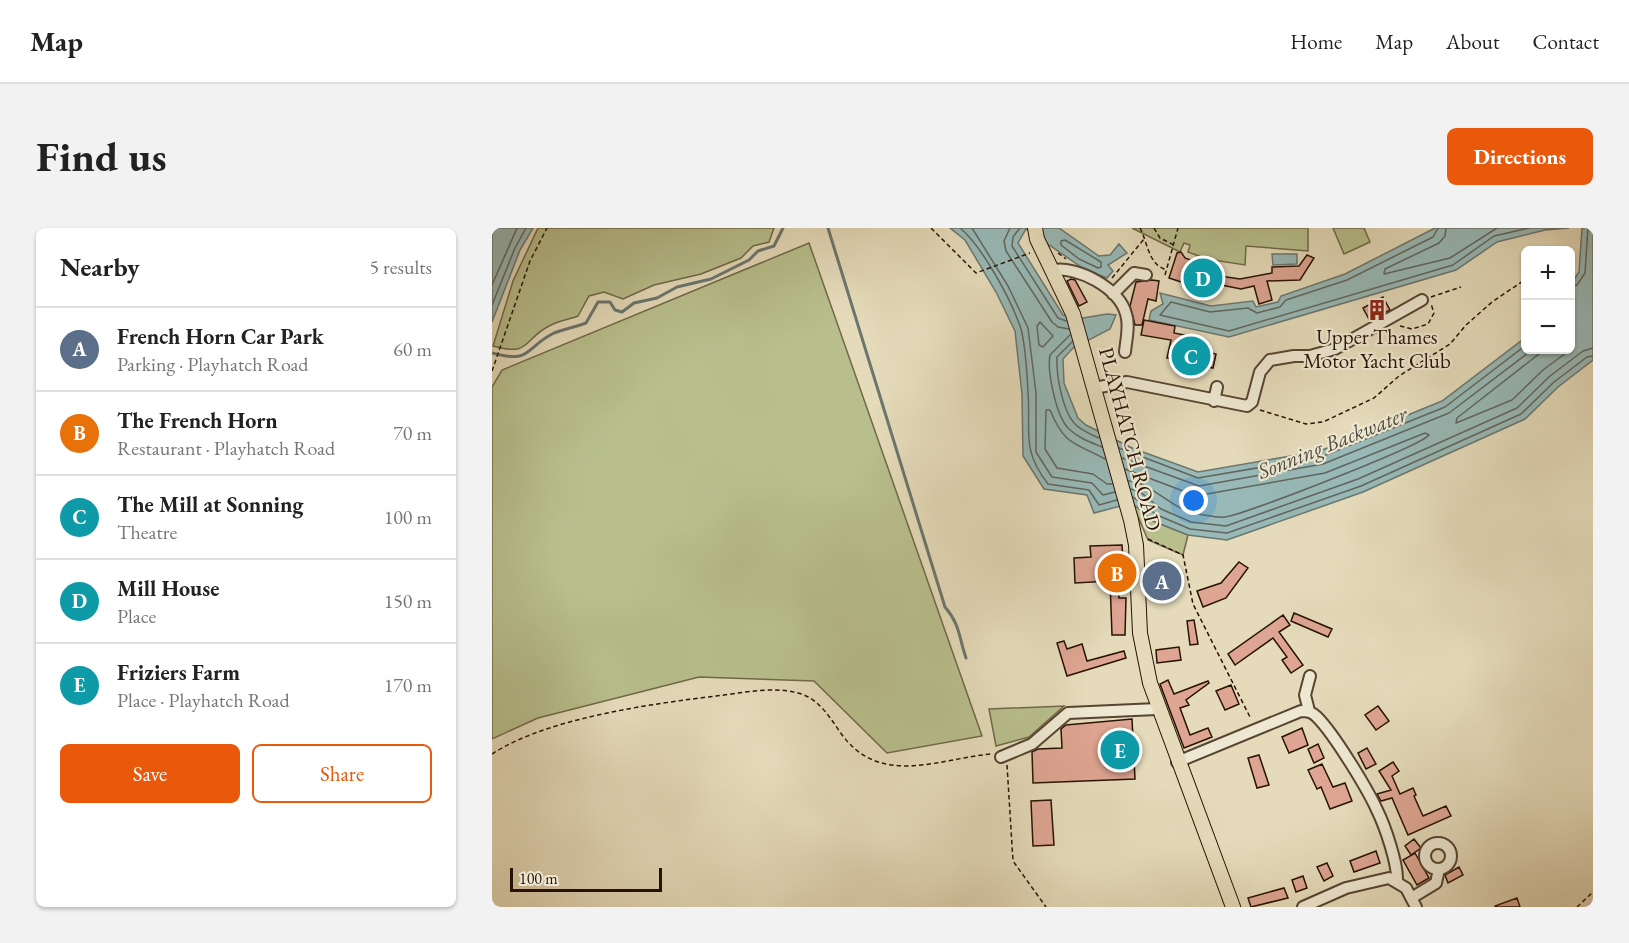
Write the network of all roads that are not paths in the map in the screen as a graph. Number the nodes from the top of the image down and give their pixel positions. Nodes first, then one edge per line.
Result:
1 (1035, 240) edge
2 (1053, 270) junction
3 (1146, 275) dead end
4 (1113, 294) junction
5 (1422, 300) road end
6 (1125, 352) dead end
7 (1092, 383) junction
8 (1217, 387) dead end
9 (1214, 401) junction
10 (1310, 676) dead end
11 (1157, 709) junction
12 (1309, 711) junction
13 (1000, 758) road end
14 (1177, 762) junction
15 (1439, 869) dead end
16 (1397, 881) junction
17 (1415, 902) edge
18 (1233, 907) edge
19 (1303, 907) edge

1 - 2 main road, PLAYHATCH ROAD
2 - 4 street
2 - 7 main road, PLAYHATCH ROAD
3 - 4 street
4 - 6 street
5 - 9 street
7 - 9 street
7 - 11 main road, PLAYHATCH ROAD
8 - 9 street
10 - 12 street
11 - 13 street
11 - 14 main road, PLAYHATCH ROAD
12 - 14 street
12 - 16 street
14 - 18 main road, PLAYHATCH ROAD
15 - 17 street
16 - 17 street
16 - 19 street

